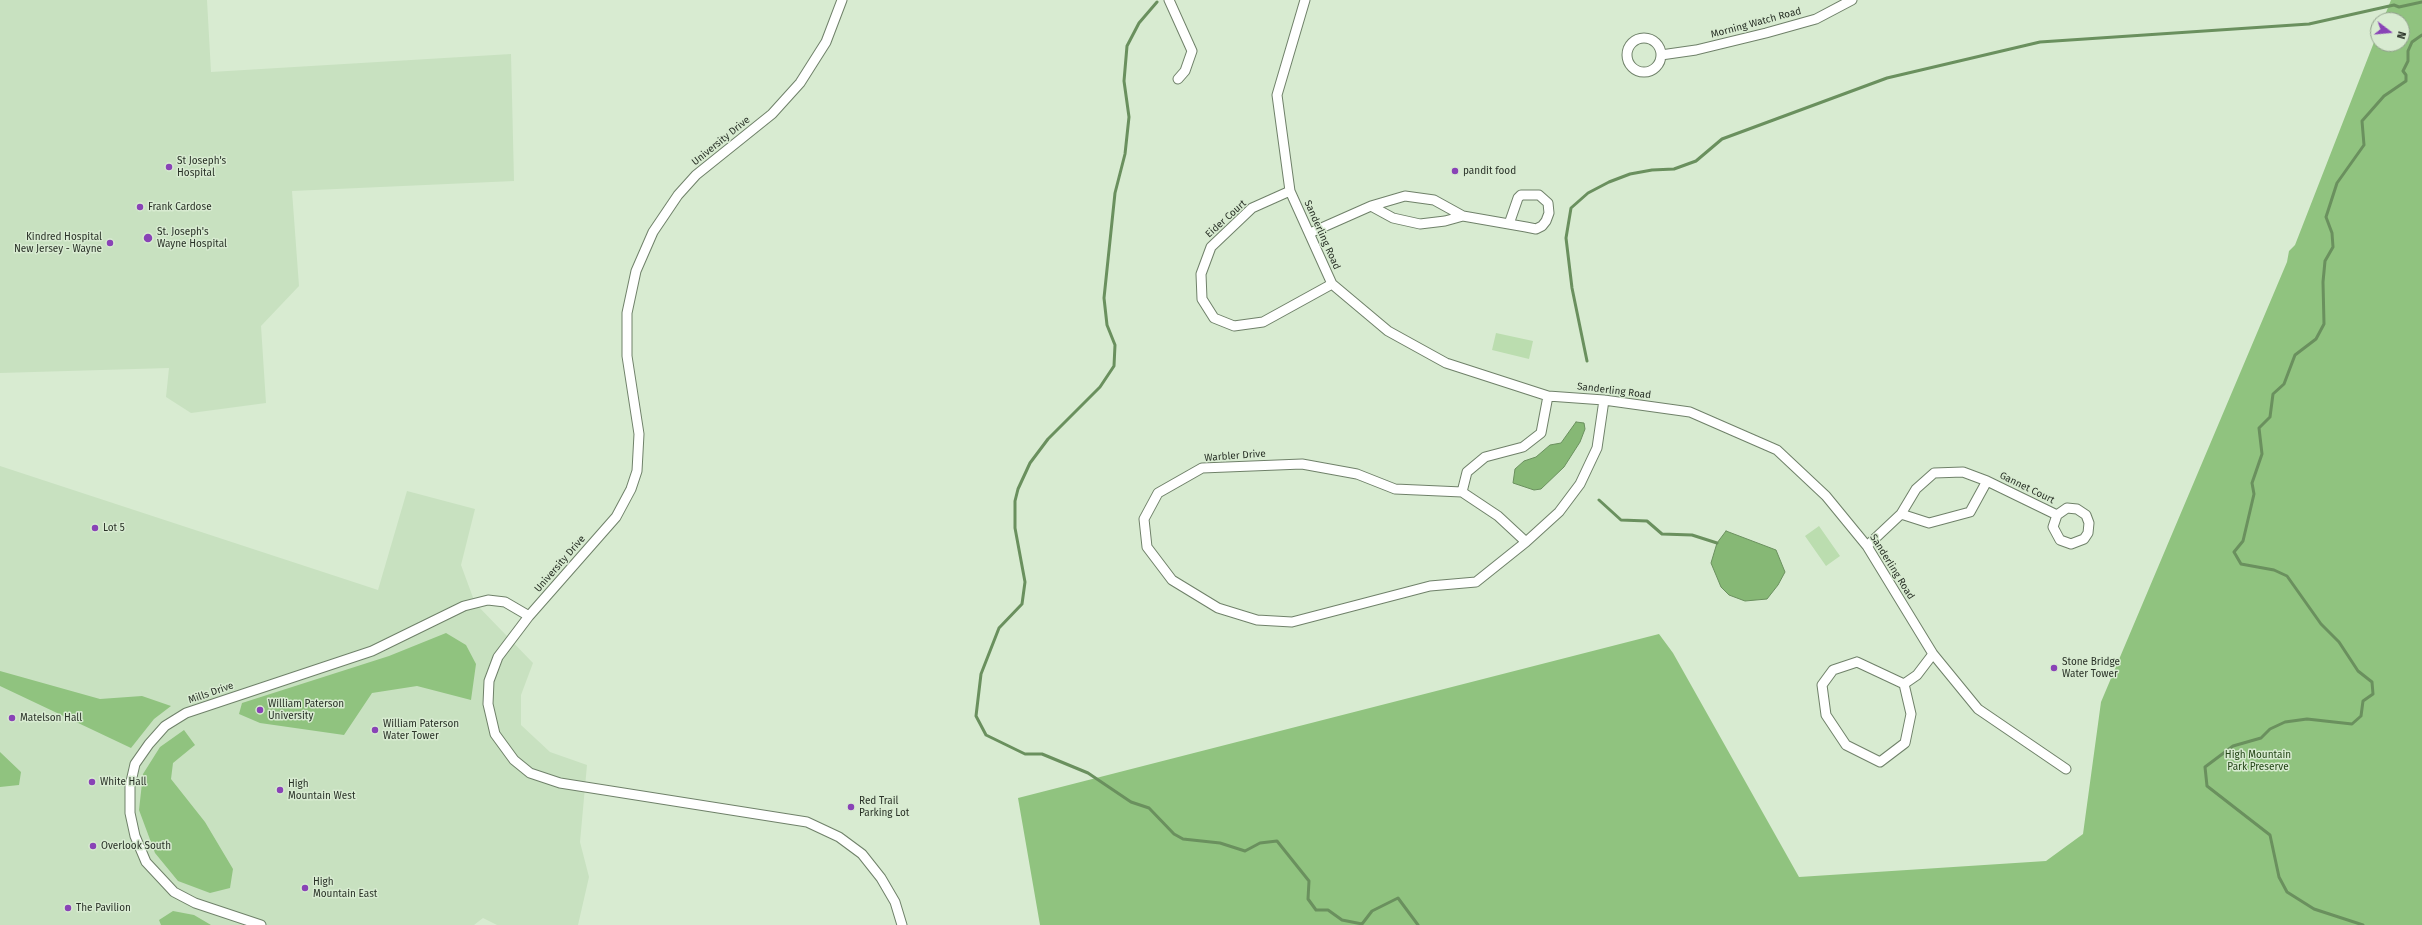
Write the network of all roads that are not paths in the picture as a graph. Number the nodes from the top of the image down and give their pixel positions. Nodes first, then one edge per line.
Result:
1 (842, 0) edge
2 (1169, 0) edge
3 (1304, 0) edge
4 (1852, 0) edge
5 (1661, 55) dead end
6 (1178, 79) dead end
7 (1290, 191) junction
8 (1371, 206) junction
9 (1463, 216) junction
10 (1509, 224) junction
11 (1310, 233) junction
12 (1332, 284) junction
13 (1548, 396) junction
14 (1604, 400) junction
15 (1988, 481) junction
16 (1462, 492) junction
17 (1901, 514) junction
18 (2057, 515) dead end
19 (1526, 542) junction
20 (1867, 546) junction
21 (529, 616) junction
22 (1933, 654) junction
23 (1904, 684) junction
24 (2066, 769) dead end
25 (261, 925) edge
26 (902, 925) edge

1 - 21 street, University Drive
2 - 6 street
3 - 7 street, Sanderling Road
4 - 5 street, Morning Watch Road
7 - 11 street, Sanderling Road
7 - 12 street, Eider Court
8 - 9 street
8 - 9 street
8 - 11 street
9 - 10 street
10 - 10 street
11 - 12 street, Sanderling Road
12 - 13 street, Sanderling Road
13 - 14 street, Sanderling Road
13 - 16 street
14 - 19 street, Warbler Drive
14 - 20 street, Sanderling Road
15 - 17 street, Gannet Court
15 - 17 street, Gannet Court
15 - 18 street, Gannet Court
16 - 19 street
16 - 19 street, Warbler Drive
17 - 20 street, Gannet Court
20 - 22 street, Sanderling Road
21 - 25 street, Mills Drive
21 - 26 street, University Drive
22 - 23 street
22 - 24 street, Sanderling Road
23 - 23 street

